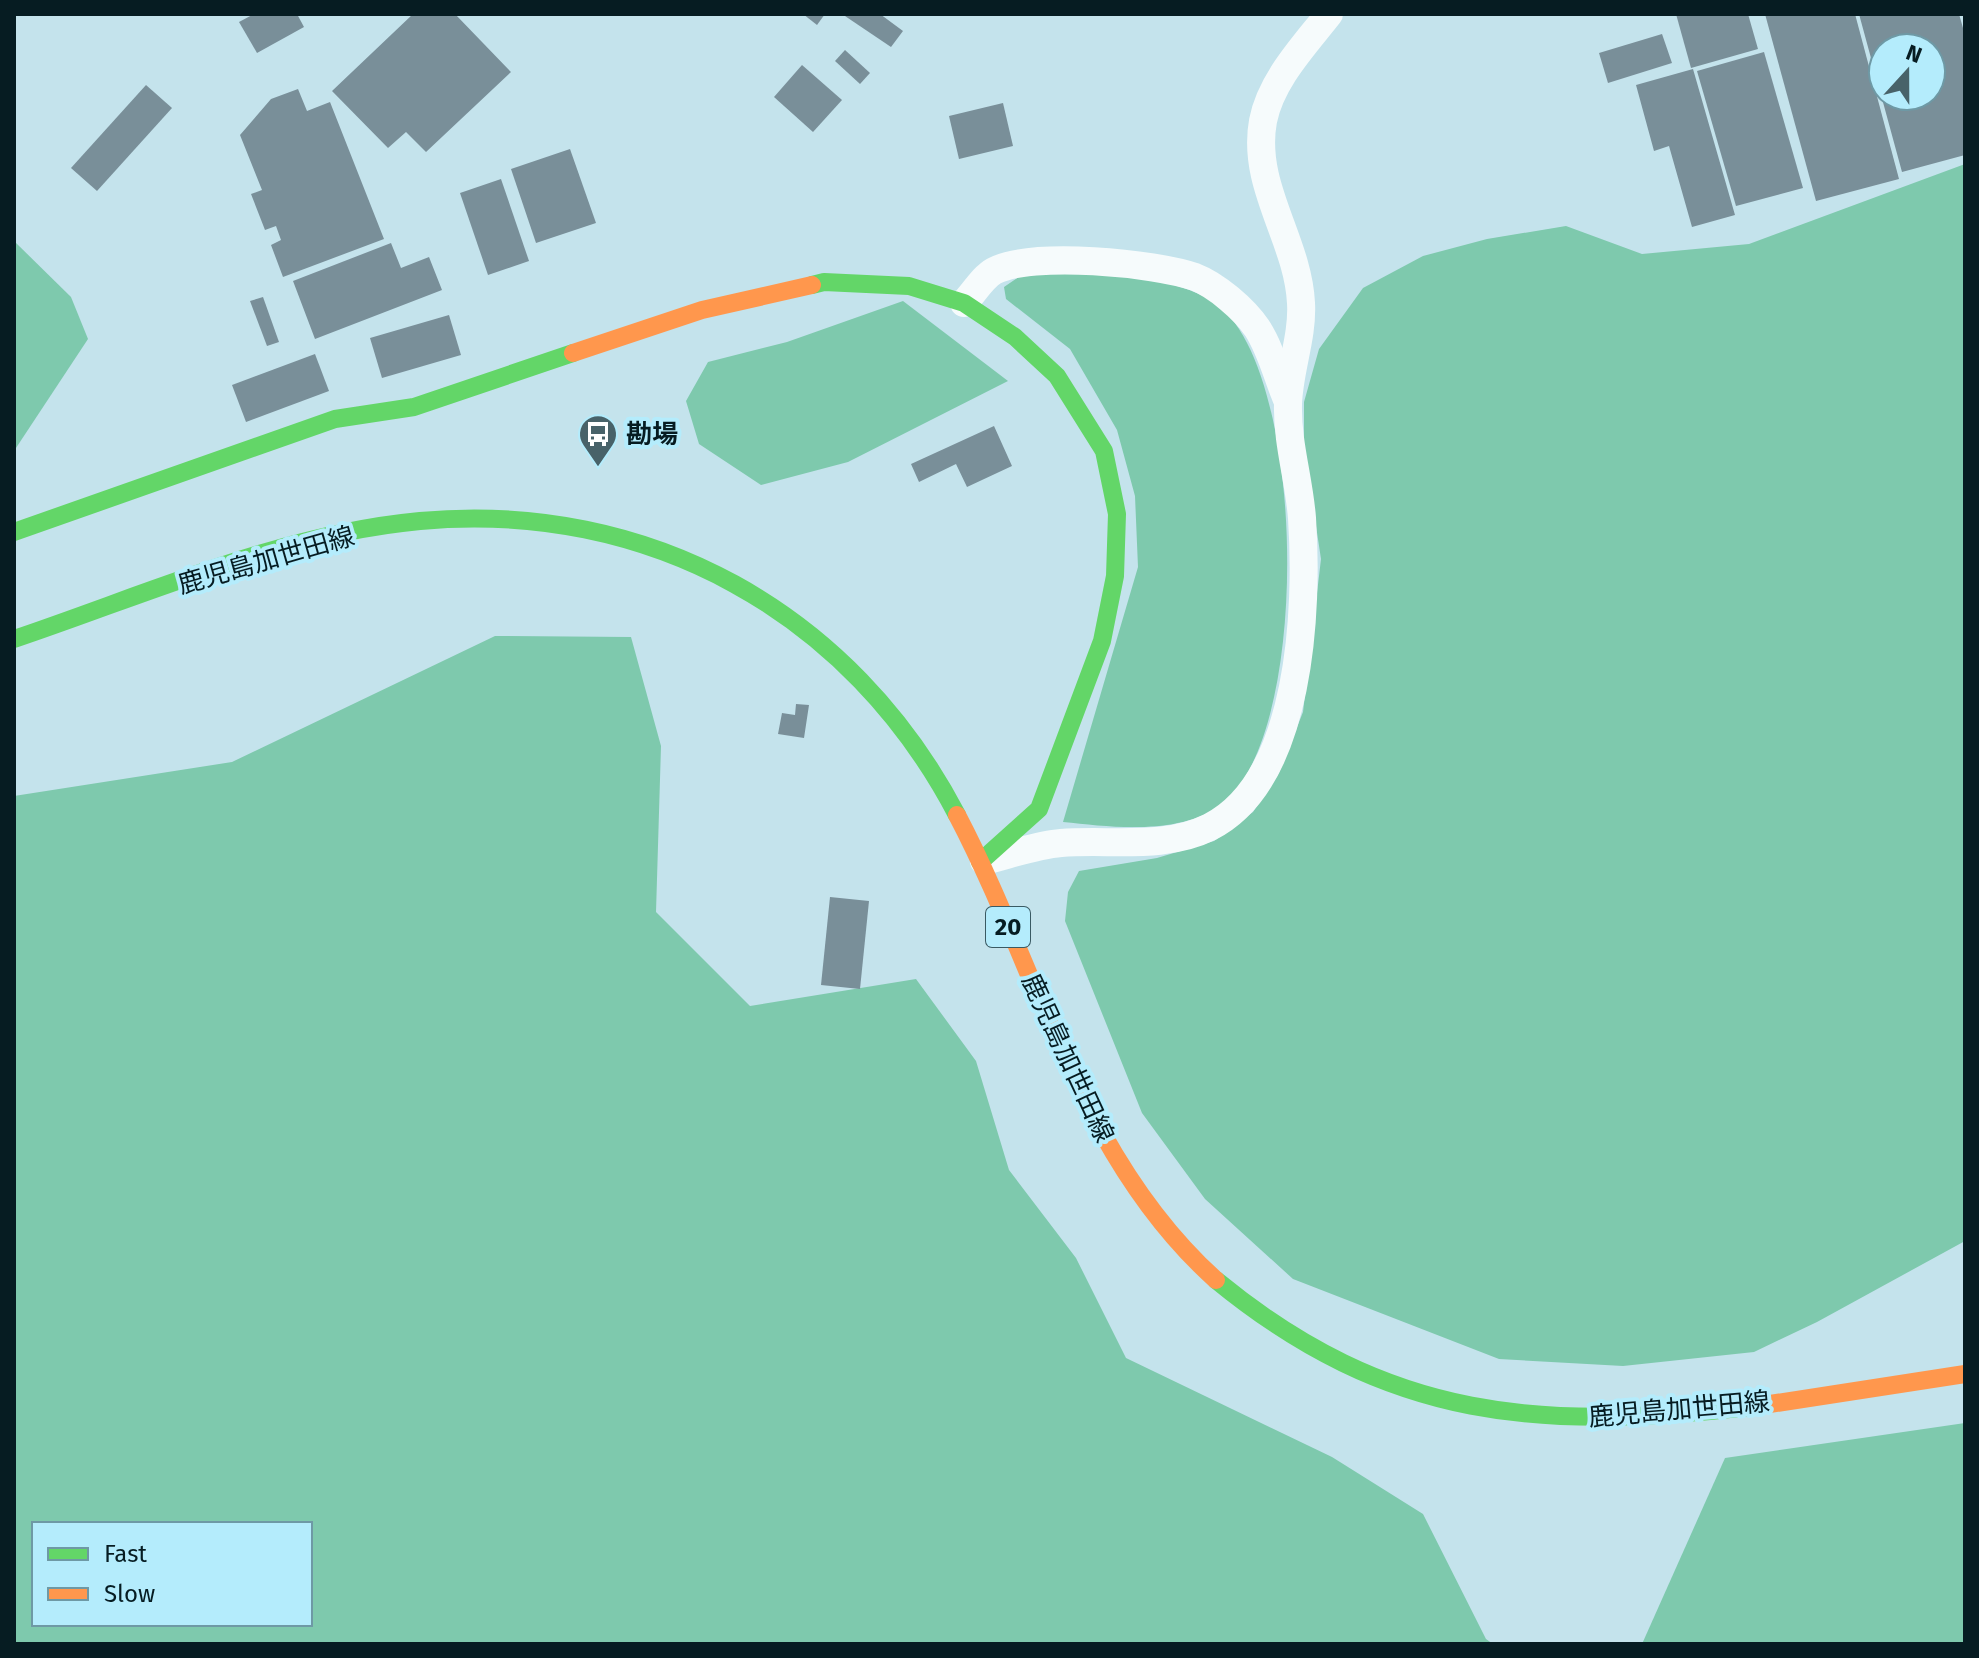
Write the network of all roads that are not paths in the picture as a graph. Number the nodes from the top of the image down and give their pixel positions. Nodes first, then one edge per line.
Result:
1 (1329, 14) edge
2 (964, 303) junction
3 (1288, 402) junction
4 (14, 532) edge
5 (14, 639) edge
6 (980, 862) junction
7 (1965, 1374) edge

1 - 3 street
2 - 3 street
2 - 4 main road
2 - 6 main road
3 - 6 street
5 - 6 main road, 鹿児島加世田線 / 20
6 - 7 main road, 鹿児島加世田線 / 20

